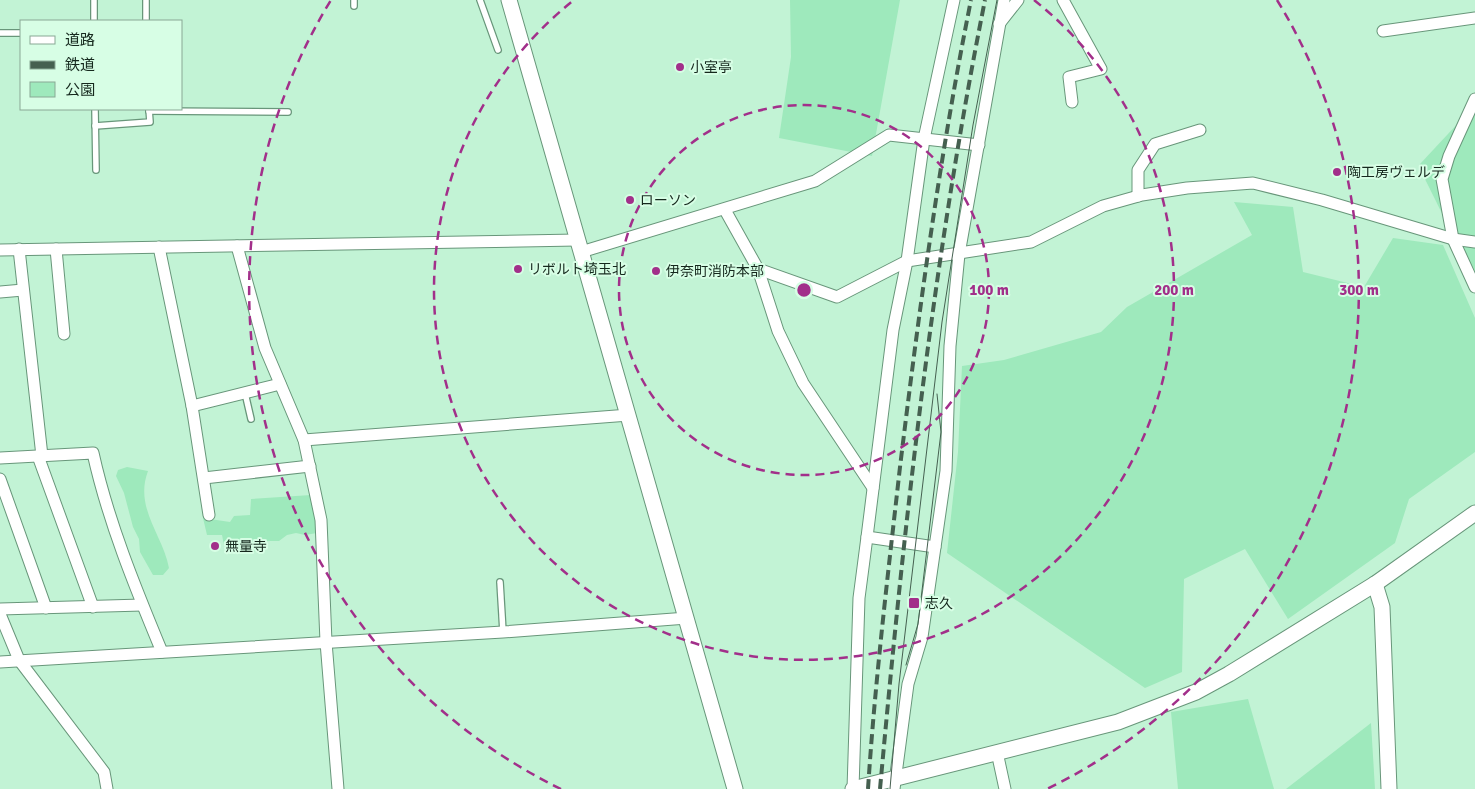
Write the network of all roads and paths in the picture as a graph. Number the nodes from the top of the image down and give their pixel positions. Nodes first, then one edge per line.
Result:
1 (94, 0) edge
2 (146, 0) edge
3 (480, 0) edge
4 (509, 0) edge
5 (954, 0) edge
6 (1004, 0) edge
7 (1018, 0) edge
8 (1064, 0) edge
9 (1475, 18) edge
10 (94, 20) edge
11 (146, 20) edge
12 (998, 25) junction
13 (1383, 30) dead end
14 (0, 33) edge
15 (20, 33) edge
16 (498, 50) dead end
17 (1475, 99) edge
18 (1072, 102) dead end
19 (95, 110) edge
20 (149, 110) edge
21 (288, 112) dead end
22 (95, 126) junction
23 (1200, 130) dead end
24 (924, 139) junction
25 (979, 145) junction
26 (96, 170) dead end
27 (1138, 196) junction
28 (725, 210) junction
29 (1453, 239) junction
30 (1475, 242) edge
31 (237, 246) junction
32 (579, 246) junction
33 (159, 247) junction
34 (19, 249) junction
35 (56, 249) junction
36 (0, 250) edge
37 (959, 254) junction
38 (907, 261) junction
39 (758, 269) junction
40 (1475, 286) edge
41 (23, 290) junction
42 (0, 292) edge
43 (64, 334) dead end
44 (280, 384) junction
45 (245, 393) junction
46 (192, 406) junction
47 (629, 415) junction
48 (251, 420) dead end
49 (304, 440) junction
50 (40, 456) junction
51 (0, 458) edge
52 (310, 466) junction
53 (204, 478) junction
54 (0, 479) edge
55 (873, 488) junction
56 (1475, 513) edge
57 (209, 515) dead end
58 (867, 537) junction
59 (935, 547) junction
60 (500, 582) dead end
61 (1375, 584) junction
62 (142, 606) junction
63 (93, 607) junction
64 (46, 608) junction
65 (0, 609) edge
66 (0, 614) edge
67 (686, 618) junction
68 (503, 632) junction
69 (326, 642) junction
70 (162, 652) junction
71 (19, 660) junction
72 (0, 662) edge
73 (996, 752) junction
74 (895, 784) edge
75 (107, 789) edge
76 (338, 789) edge
77 (734, 789) edge
78 (853, 789) edge
79 (1005, 789) edge
80 (1389, 789) edge

1 - 10 lane
2 - 11 lane
3 - 16 lane
4 - 32 street
5 - 24 street
6 - 12 street
7 - 12 street
8 - 18 street
9 - 13 street
12 - 25 street
14 - 15 lane
17 - 29 street
19 - 22 lane
20 - 21 lane
20 - 22 lane
22 - 26 lane
23 - 27 street
24 - 25 street
24 - 28 street
24 - 38 street
25 - 37 street
27 - 29 street
27 - 37 street
28 - 32 street
28 - 39 street
29 - 30 street
29 - 40 street
31 - 32 street
31 - 33 street
31 - 44 street
32 - 47 street
33 - 35 street
33 - 46 street
34 - 35 street
34 - 36 street
34 - 41 street
35 - 43 street
37 - 38 street
37 - 59 street
38 - 39 street
38 - 55 street
39 - 55 street
41 - 42 street
41 - 50 street
44 - 45 street
44 - 49 street
45 - 46 street
45 - 48 lane
46 - 53 street
47 - 49 street
47 - 67 street
49 - 52 street
50 - 51 street
50 - 62 street
50 - 63 street
52 - 53 street
52 - 69 street
53 - 57 street
54 - 64 street
55 - 58 street
56 - 61 street
58 - 59 street
58 - 78 street
59 - 74 street
60 - 68 lane
61 - 73 street
61 - 80 street
62 - 63 street
62 - 70 street
63 - 64 street
64 - 65 street
66 - 71 street
67 - 68 street
67 - 77 street
68 - 69 street
69 - 70 street
69 - 76 street
70 - 71 street
71 - 72 street
71 - 75 street
73 - 74 street
73 - 79 street
74 - 78 street

